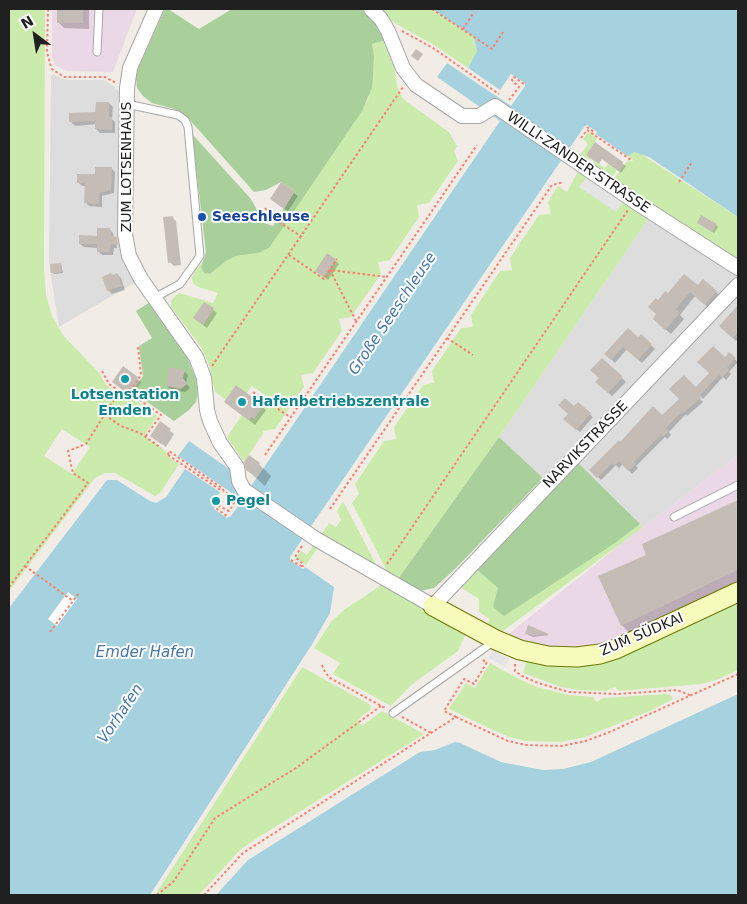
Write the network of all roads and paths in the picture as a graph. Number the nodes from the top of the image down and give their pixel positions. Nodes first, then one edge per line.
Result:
1 (48, 9) edge
2 (99, 9) edge
3 (156, 9) edge
4 (432, 9) edge
5 (474, 12) dead end
6 (376, 14) edge
7 (463, 29) dead end
8 (503, 32) dead end
9 (98, 52) dead end
10 (524, 84) dead end
11 (404, 86) dead end
12 (127, 88) junction
13 (127, 104) junction
14 (587, 127) dead end
15 (593, 134) junction
16 (581, 138) dead end
17 (477, 145) dead end
18 (631, 160) dead end
19 (692, 162) dead end
20 (564, 182) dead end
21 (679, 182) dead end
22 (634, 201) junction
23 (265, 208) dead end
24 (302, 237) junction
25 (289, 255) junction
26 (338, 259) dead end
27 (738, 268) edge
28 (330, 270) junction
29 (387, 277) junction
30 (738, 284) edge
31 (154, 298) junction
32 (356, 321) junction
33 (447, 338) junction
34 (138, 347) dead end
35 (472, 356) dead end
36 (102, 371) dead end
37 (204, 378) junction
38 (122, 389) dead end
39 (253, 392) dead end
40 (130, 396) junction
41 (105, 415) junction
42 (291, 418) junction
43 (145, 437) junction
44 (161, 448) dead end
45 (265, 455) dead end
46 (738, 485) edge
47 (224, 491) junction
48 (330, 509) dead end
49 (228, 517) dead end
50 (674, 517) dead end
51 (299, 550) dead end
52 (291, 560) dead end
53 (386, 564) dead end
54 (25, 566) junction
55 (9, 587) edge
56 (738, 592) edge
57 (79, 593) dead end
58 (73, 601) junction
59 (433, 606) junction
60 (50, 632) dead end
61 (496, 640) junction
62 (322, 665) dead end
63 (485, 665) dead end
64 (738, 674) edge
65 (522, 676) dead end
66 (692, 696) junction
67 (381, 706) junction
68 (393, 713) junction
69 (456, 717) junction
70 (431, 733) junction
71 (157, 895) edge
72 (204, 895) edge

1 - 12 path
2 - 9 lane
3 - 12 street, ZUM LOTSENHAUS
4 - 8 path
5 - 7 path
6 - 10 path
6 - 22 street, WILLI-ZANDER-STRASSE
11 - 24 path
12 - 13 street, ZUM LOTSENHAUS
13 - 31 street, ZUM LOTSENHAUS
13 - 31 lane
14 - 15 path
15 - 16 path
15 - 18 path
17 - 29 path
19 - 21 path
20 - 33 path
22 - 27 street, WILLI-ZANDER-STRASSE
22 - 53 path
23 - 24 path
24 - 25 path
25 - 28 path
25 - 37 path
26 - 28 path
28 - 29 path
28 - 32 path
29 - 32 path
30 - 59 street, NARVIKSTRASSE
31 - 37 street, ZUM LOTSENHAUS
32 - 42 path
33 - 35 path
33 - 48 path
34 - 40 path
36 - 40 path
37 - 59 street, ZUM LOTSENHAUS
38 - 41 path, bridge
39 - 42 path
40 - 43 path
41 - 43 path
41 - 54 path
42 - 45 path
43 - 44 path
46 - 50 lane
47 - 47 path
47 - 49 path
51 - 52 path
54 - 55 path
54 - 58 path
56 - 61 street, ZUM SÜDKAI
57 - 58 path
58 - 60 path
59 - 61 street, ZUM SÜDKAI
61 - 68 lane
62 - 67 path
63 - 69 path
64 - 66 path
65 - 66 path
66 - 69 path
67 - 68 path
67 - 71 path
68 - 70 path
69 - 70 path
70 - 72 path

